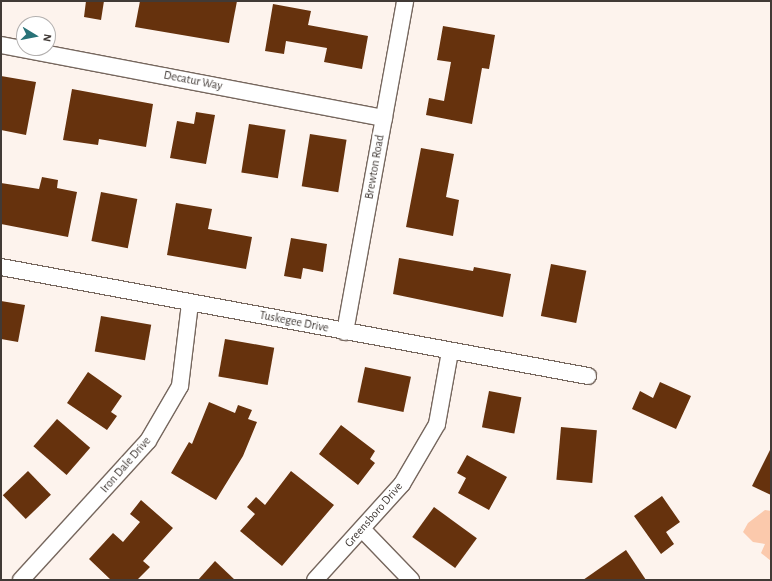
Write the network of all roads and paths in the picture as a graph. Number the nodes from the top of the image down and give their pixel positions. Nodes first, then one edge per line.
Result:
1 (405, 1) edge
2 (1, 45) edge
3 (384, 118) junction
4 (1, 267) edge
5 (190, 303) junction
6 (345, 332) junction
7 (450, 352) junction
8 (588, 376) dead end
9 (362, 529) junction
10 (21, 580) edge
11 (315, 580) edge
12 (411, 580) edge

1 - 3 street, Brewton Road
2 - 3 street, Decatur Way
3 - 6 street, Brewton Road
4 - 5 street, Tuskegee Drive
5 - 6 street, Tuskegee Drive
5 - 10 street, Iron Dale Drive
6 - 7 street, Tuskegee Drive
7 - 8 street, Tuskegee Drive
7 - 9 street, Greensboro Drive
9 - 11 street, Greensboro Drive
9 - 12 street

